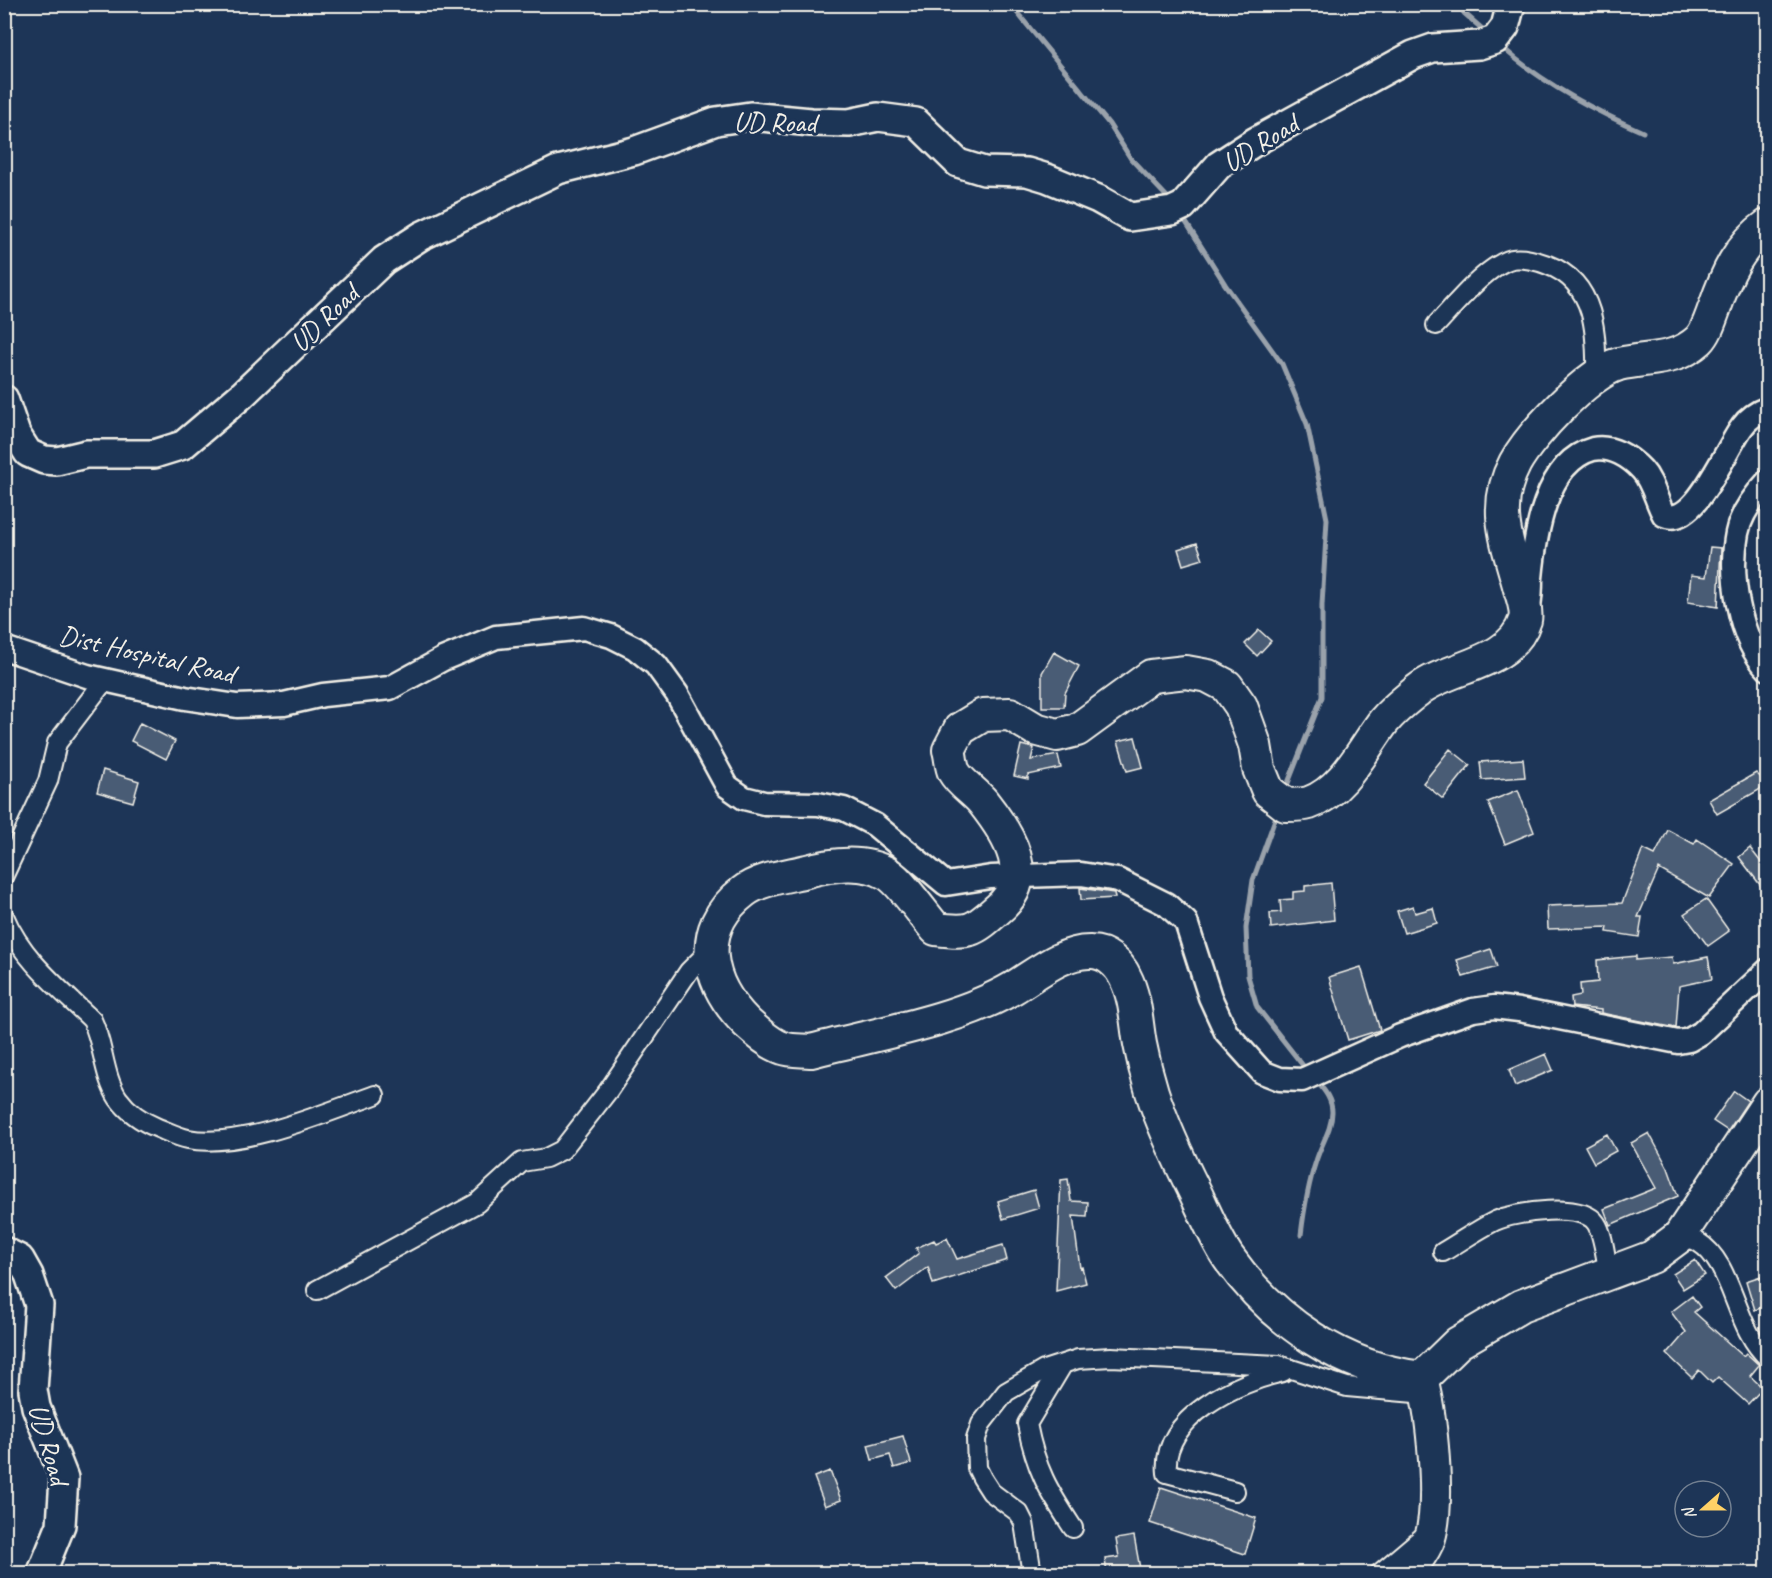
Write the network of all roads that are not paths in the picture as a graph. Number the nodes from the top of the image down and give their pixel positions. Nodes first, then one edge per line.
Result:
1 (1511, 4) edge
2 (1767, 225) edge
3 (1436, 325) dead end
4 (1596, 378) junction
5 (4, 399) edge
6 (1767, 408) edge
7 (1767, 481) edge
8 (1526, 618) junction
9 (4, 648) edge
10 (1767, 669) edge
11 (105, 680) junction
12 (4, 875) edge
13 (1019, 878) junction
14 (4, 916) edge
15 (711, 949) junction
16 (1767, 970) edge
17 (375, 1095) dead end
18 (1767, 1103) edge
19 (1679, 1237) junction
20 (4, 1251) edge
21 (1443, 1252) dead end
22 (1608, 1272) junction
23 (317, 1290) dead end
24 (1767, 1358) edge
25 (1063, 1364) junction
26 (1296, 1369) junction
27 (1424, 1386) junction
28 (1234, 1491) dead end
29 (1072, 1528) dead end
30 (1432, 1529) junction
31 (1409, 1568) edge
32 (41, 1574) edge
33 (1032, 1574) edge
34 (1379, 1574) edge

1 - 5 main road, UD Road
2 - 4 highway
3 - 4 street
4 - 8 highway
6 - 8 street
7 - 10 street
8 - 13 highway
9 - 11 street, Dist Hospital Road
11 - 12 street
11 - 13 street, Dist Hospital Road
13 - 15 highway
13 - 16 street, Dist Hospital Road
14 - 17 street
15 - 23 street
15 - 27 highway
18 - 19 highway
19 - 22 highway
19 - 24 street
20 - 32 main road, UD Road
21 - 22 street
22 - 27 highway
25 - 26 street
25 - 29 street
25 - 33 street
26 - 27 street
26 - 28 street
27 - 30 main road
30 - 31 main road
30 - 34 street

